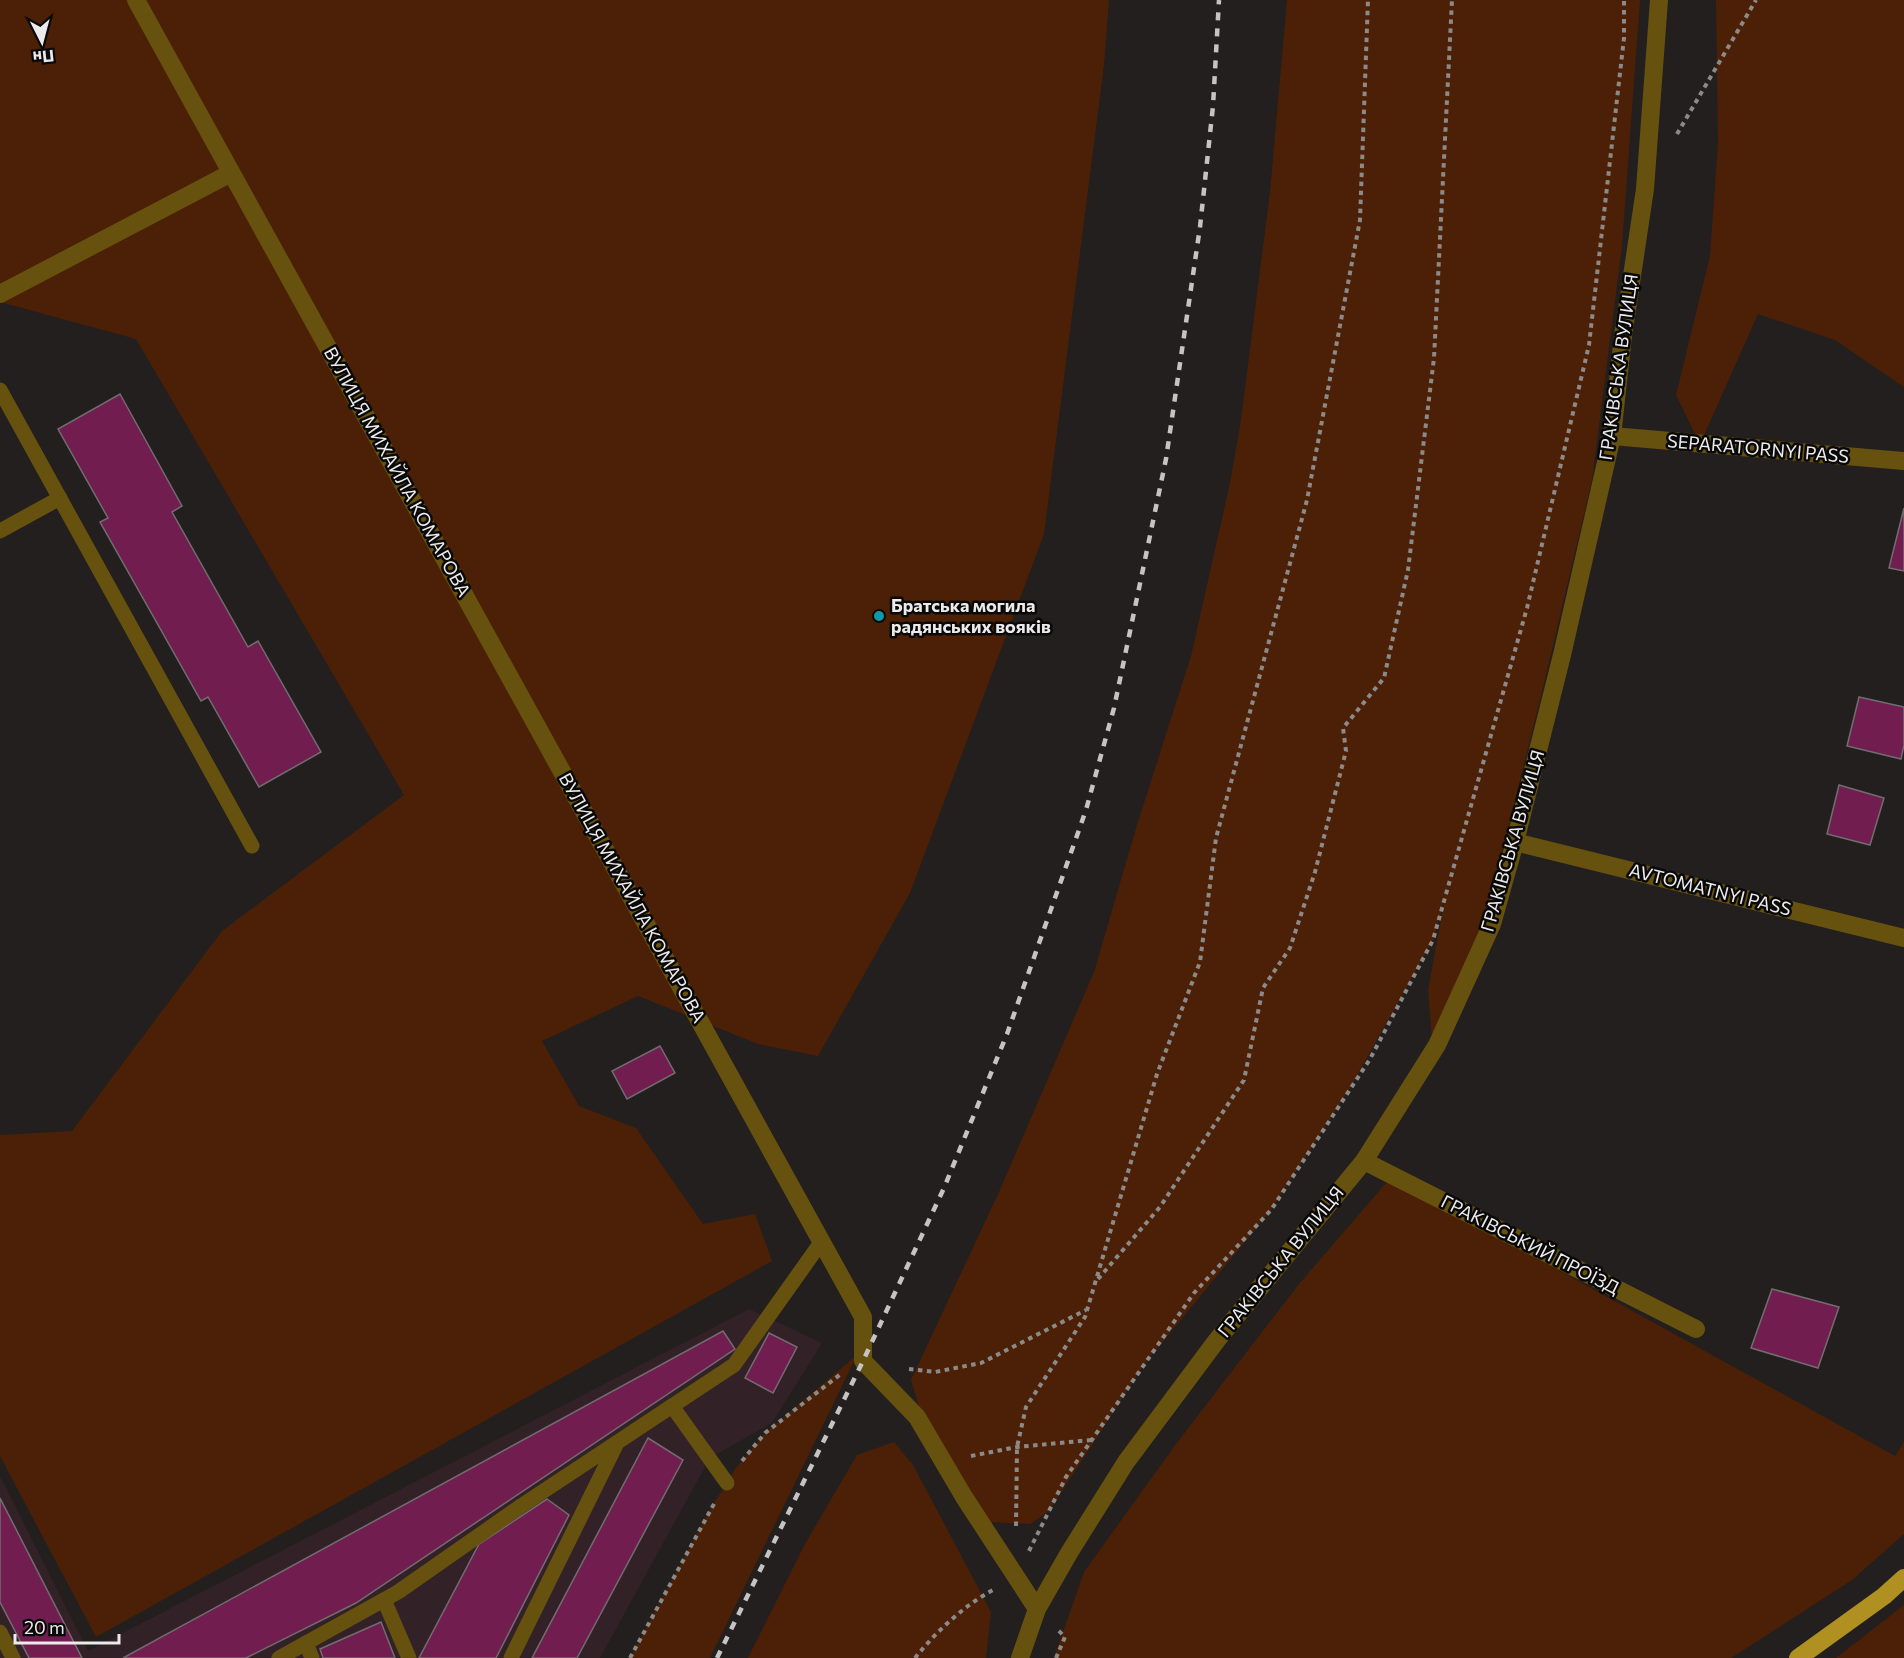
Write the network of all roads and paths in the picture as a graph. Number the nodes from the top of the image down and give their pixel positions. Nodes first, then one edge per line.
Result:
1 (136, 0) edge
2 (1368, 0) edge
3 (1452, 0) edge
4 (1624, 0) edge
5 (1659, 0) edge
6 (1756, 0) edge
7 (1674, 139) dead end
8 (231, 173) junction
9 (0, 294) edge
10 (0, 390) edge
11 (1612, 436) junction
12 (1904, 461) edge
13 (60, 498) junction
14 (0, 531) edge
15 (1515, 842) junction
16 (252, 846) dead end
17 (1904, 938) edge
18 (1364, 1161) junction
19 (822, 1241) junction
20 (1095, 1282) junction
21 (1087, 1310) junction
22 (1696, 1329) dead end
23 (863, 1361) junction
24 (672, 1406) junction
25 (1092, 1440) junction
26 (617, 1443) junction
27 (1017, 1447) junction
28 (943, 1462) junction
29 (727, 1483) dead end
30 (1016, 1530) dead end
31 (1015, 1578) junction
32 (1904, 1578) edge
33 (384, 1600) junction
34 (1037, 1609) junction
35 (0, 1632) edge
36 (306, 1643) junction
37 (13, 1658) edge
38 (279, 1658) edge
39 (312, 1658) edge
40 (409, 1658) edge
41 (510, 1658) edge
42 (915, 1658) edge
43 (1020, 1658) edge
44 (1798, 1658) edge

1 - 8 street, ВУЛИЦЯ МИХАЙЛА КОМАРОВА
2 - 20 path
3 - 20 path
4 - 25 path
5 - 11 street, ГРАКІВСЬКА ВУЛИЦЯ
6 - 7 path
8 - 9 street
8 - 19 street, ВУЛИЦЯ МИХАЙЛА КОМАРОВА
10 - 13 lane
11 - 12 street, SEPARATORNYI PASS
11 - 15 street, ГРАКІВСЬКА ВУЛИЦЯ
13 - 14 lane
13 - 16 lane
15 - 17 street, AVTOMATNYI PASS
15 - 18 street, ГРАКІВСЬКА ВУЛИЦЯ
18 - 22 street, ГРАКІВСЬКИЙ ПРОЇЗД
18 - 34 street, ГРАКІВСЬКА ВУЛИЦЯ
19 - 23 street, ВУЛИЦЯ МИХАЙЛА КОМАРОВА
19 - 24 lane
20 - 21 path
21 - 23 path
21 - 27 path
23 - 28 street
24 - 26 lane
24 - 29 lane
25 - 27 path
25 - 31 path
26 - 33 lane
26 - 41 lane
27 - 28 path
27 - 30 path
28 - 31 street
31 - 34 street
31 - 42 path
32 - 44 highway
33 - 36 lane
33 - 40 lane
34 - 43 street, ГРАКІВСЬКА ВУЛИЦЯ
35 - 37 lane
36 - 38 lane
36 - 39 lane

